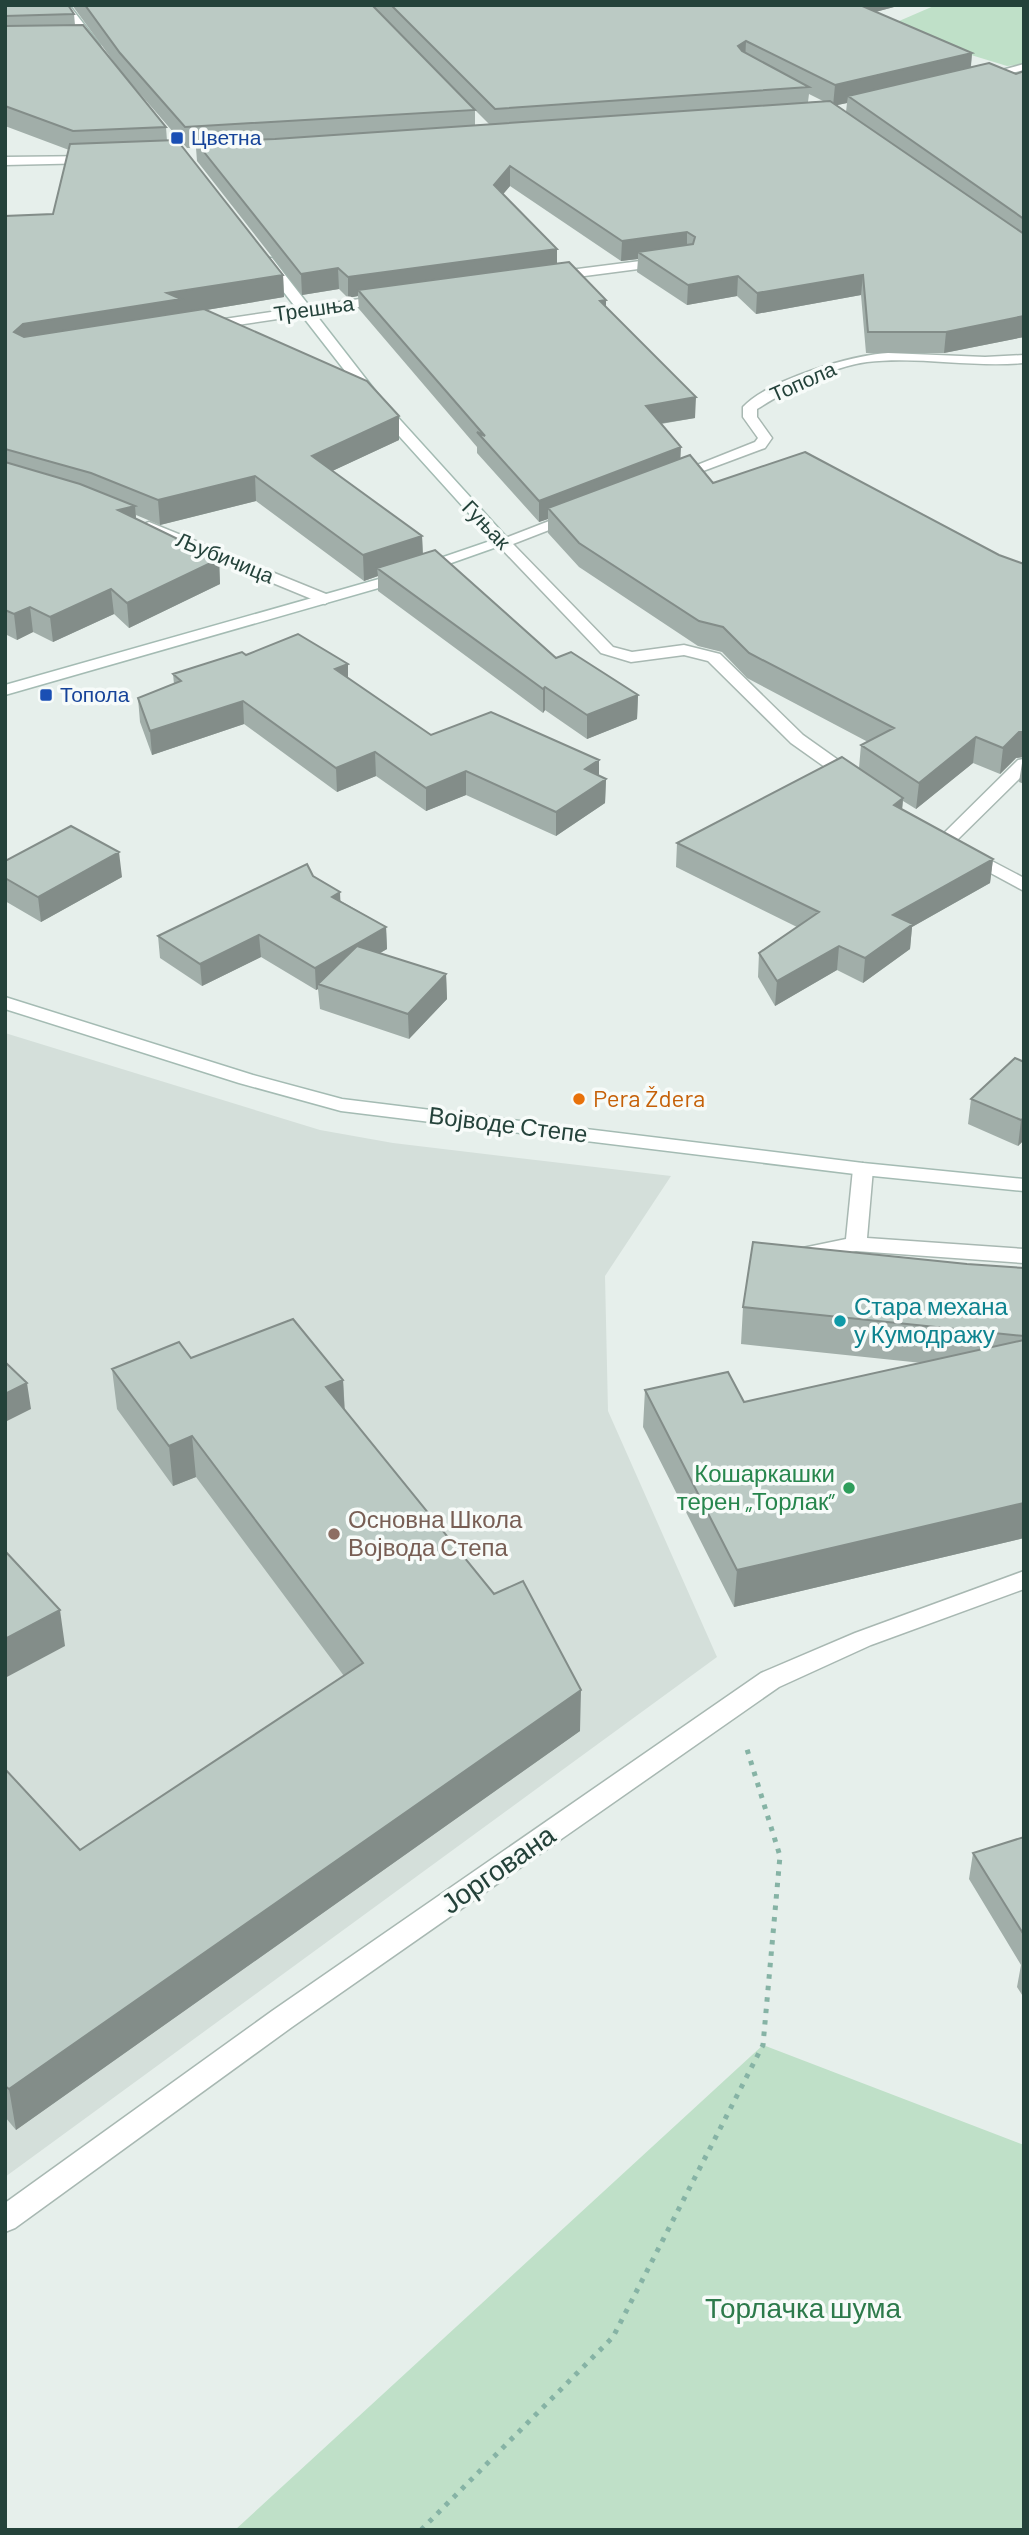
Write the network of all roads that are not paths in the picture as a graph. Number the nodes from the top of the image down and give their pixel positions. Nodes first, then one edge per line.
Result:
1 (63, 5) edge
2 (103, 58) edge
3 (1024, 67) edge
4 (972, 79) edge
5 (102, 159) edge
6 (5, 161) edge
7 (253, 244) edge
8 (674, 260) edge
9 (537, 279) edge
10 (401, 297) edge
11 (306, 310) junction
12 (186, 329) edge
13 (1024, 359) edge
14 (657, 484) edge
15 (593, 508) edge
16 (135, 522) edge
17 (503, 542) junction
18 (325, 599) junction
19 (5, 691) edge
20 (1024, 764) edge
21 (867, 788) edge
22 (1024, 886) edge
23 (5, 1003) edge
24 (863, 1169) junction
25 (1024, 1185) edge
26 (856, 1244) junction
27 (1024, 1256) edge
28 (784, 1259) edge
29 (1024, 1580) edge
30 (5, 2219) edge

1 - 2 street
3 - 4 street
5 - 6 street
7 - 11 street, Гуњак
8 - 9 street
10 - 11 street, Трешња
11 - 12 street, Трешња
11 - 17 street, Гуњак
13 - 14 street, Топола
15 - 17 street
16 - 18 street, Љубичица
17 - 18 street
17 - 21 street, Гуњак
18 - 19 street
20 - 22 street
23 - 24 street, Војводе Степе
24 - 25 street, Војводе Степе
24 - 26 street
26 - 27 street
26 - 28 street
29 - 30 street, Јоргована

